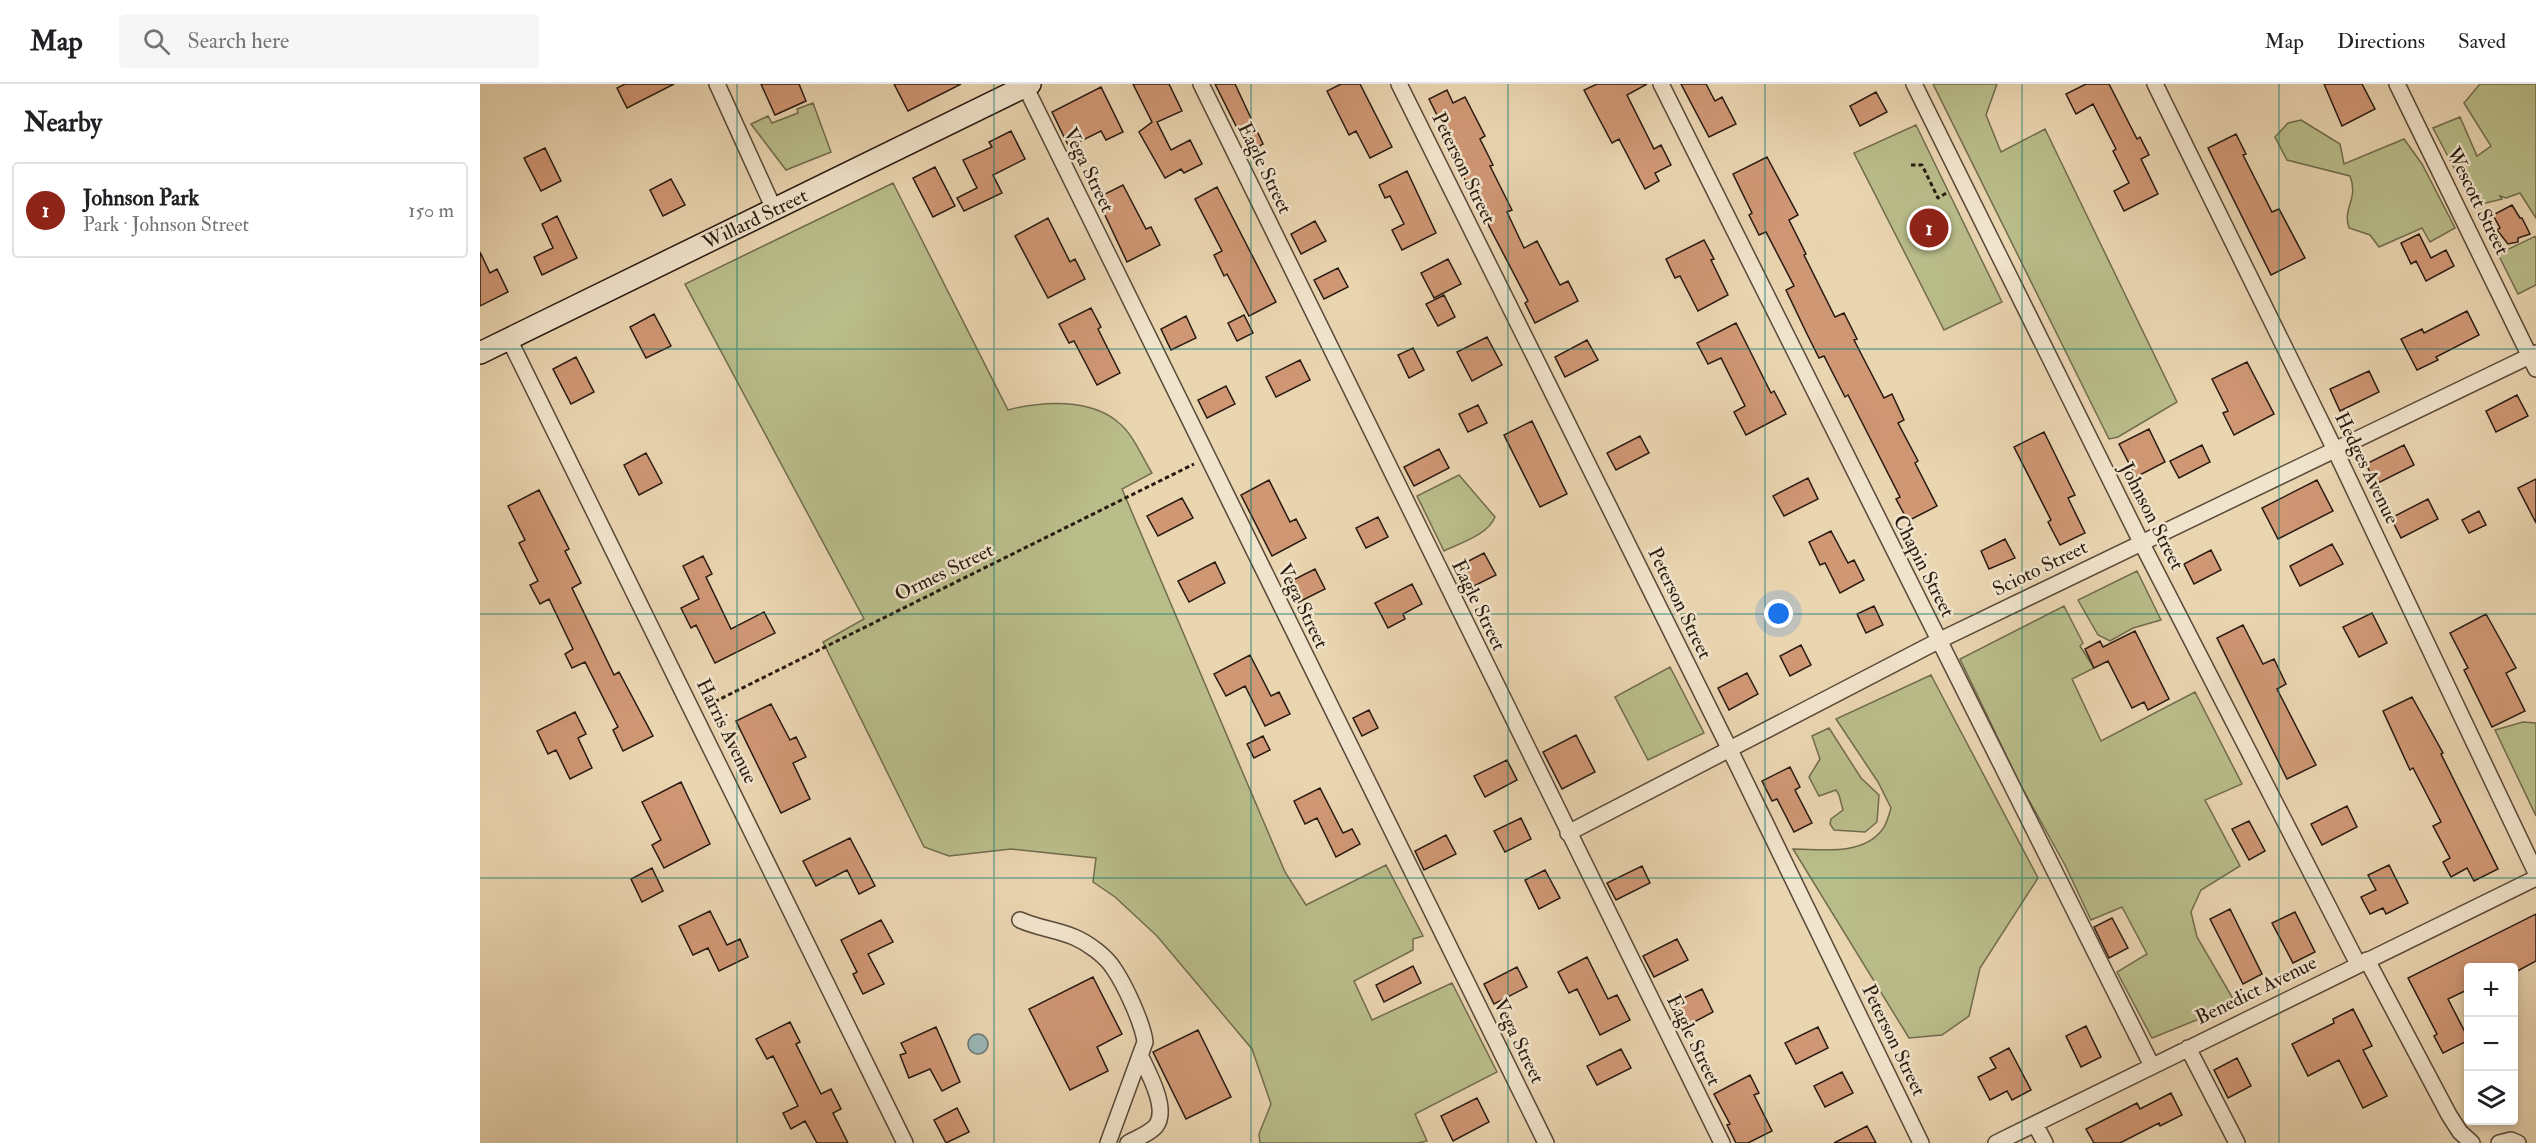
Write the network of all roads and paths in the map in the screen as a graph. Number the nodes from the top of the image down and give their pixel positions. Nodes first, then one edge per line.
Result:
1 (717, 84) edge
2 (1201, 84) edge
3 (1399, 84) edge
4 (1661, 84) edge
5 (1914, 84) edge
6 (2155, 84) edge
7 (2397, 84) edge
8 (1027, 85) edge
9 (1911, 165) dead end
10 (1963, 184) junction
11 (774, 209) junction
12 (509, 339) junction
13 (480, 353) edge
14 (2534, 360) edge
15 (2335, 450) junction
16 (1206, 458) junction
17 (2141, 542) junction
18 (1938, 641) junction
19 (694, 712) junction
20 (1729, 748) junction
21 (1568, 833) junction
22 (2536, 873) edge
23 (2536, 878) edge
24 (1020, 920) dead end
25 (2362, 962) junction
26 (2188, 1048) junction
27 (1140, 1055) junction
28 (2152, 1066) junction
29 (2035, 1124) junction
30 (905, 1143) edge
31 (1108, 1143) edge
32 (1128, 1143) edge
33 (1546, 1143) edge
34 (1722, 1143) edge
35 (1921, 1143) edge
36 (1996, 1143) edge
37 (2044, 1143) edge
38 (2237, 1143) edge
39 (2472, 1143) edge
40 (2499, 1143) edge
41 (2518, 1143) edge

1 - 11 street
2 - 21 street, Eagle Street
3 - 20 street, Peterson Street
4 - 18 street, Chapin Street
5 - 10 street, Johnson Street
6 - 15 street, Hedges Avenue
7 - 14 street, Wescott Street
8 - 11 street, Willard Street
8 - 16 street, Vega Street
9 - 10 path
10 - 17 street, Johnson Street
11 - 12 street, Willard Street
12 - 13 street, Willard Street
12 - 19 street, Harris Avenue
14 - 15 street, Scioto Street
15 - 17 street, Scioto Street
15 - 22 street, Hedges Avenue
16 - 19 path, Ormes Street
16 - 33 street, Vega Street
17 - 18 street, Scioto Street
17 - 25 street, Johnson Street
18 - 20 street, Scioto Street
18 - 28 street, Chapin Street
19 - 30 street, Harris Avenue
20 - 21 street, Scioto Street
20 - 35 street, Peterson Street
21 - 34 street, Eagle Street
23 - 25 street, Benedict Avenue
24 - 27 street
25 - 26 street, Benedict Avenue
25 - 39 street, Johnson Street
26 - 28 street, Benedict Avenue
26 - 38 street
27 - 31 street
27 - 32 street
28 - 29 street, Benedict Avenue
29 - 36 street, Benedict Avenue
29 - 37 street
40 - 41 street

